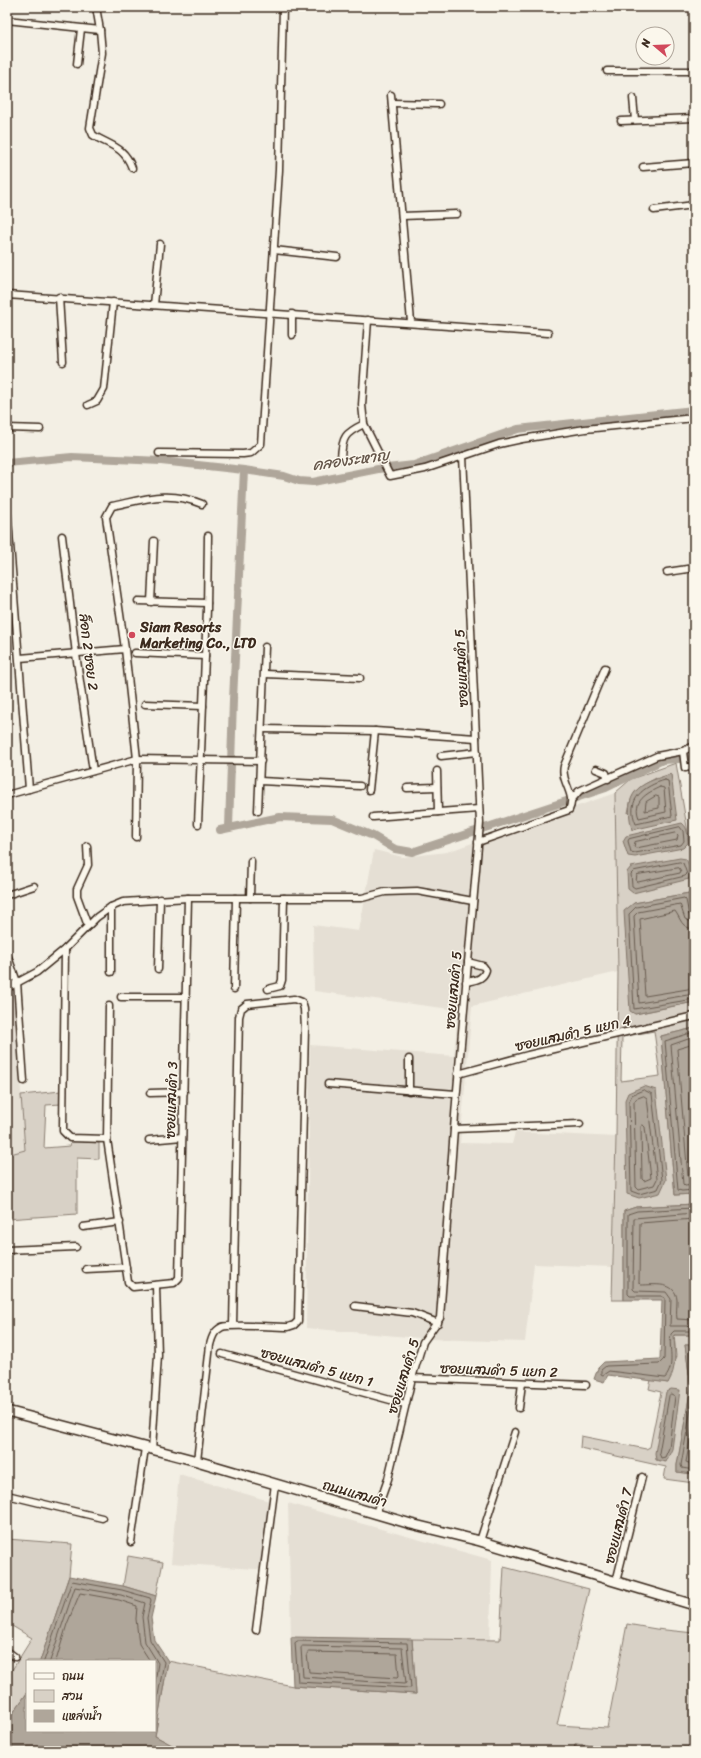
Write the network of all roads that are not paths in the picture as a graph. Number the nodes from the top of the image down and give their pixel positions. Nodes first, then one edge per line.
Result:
1 (96, 7) edge
2 (283, 7) edge
3 (7, 20) edge
4 (81, 29) junction
5 (100, 30) junction
6 (77, 64) dead end
7 (607, 71) dead end
8 (694, 71) edge
9 (391, 95) dead end
10 (633, 98) dead end
11 (392, 103) junction
12 (438, 104) dead end
13 (694, 118) edge
14 (635, 120) junction
15 (620, 121) dead end
16 (694, 163) edge
17 (643, 166) dead end
18 (132, 168) dead end
19 (694, 205) edge
20 (654, 210) dead end
21 (457, 214) dead end
22 (402, 216) junction
23 (160, 244) dead end
24 (274, 250) junction
25 (337, 257) dead end
26 (7, 295) edge
27 (59, 297) junction
28 (113, 302) junction
29 (154, 305) junction
30 (271, 313) junction
31 (292, 314) junction
32 (368, 320) junction
33 (411, 322) junction
34 (548, 332) dead end
35 (292, 335) dead end
36 (63, 362) dead end
37 (88, 406) dead end
38 (694, 418) edge
39 (364, 424) junction
40 (7, 428) edge
41 (40, 429) dead end
42 (159, 453) dead end
43 (463, 456) junction
44 (341, 458) dead end
45 (202, 504) dead end
46 (8, 506) edge
47 (62, 536) dead end
48 (208, 536) dead end
49 (154, 541) dead end
50 (694, 568) edge
51 (667, 572) dead end
52 (138, 602) dead end
53 (151, 602) junction
54 (207, 603) junction
55 (265, 647) dead end
56 (125, 649) junction
57 (135, 653) dead end
58 (76, 654) junction
59 (205, 656) junction
60 (20, 658) junction
61 (605, 668) dead end
62 (265, 674) junction
63 (360, 678) dead end
64 (145, 704) dead end
65 (203, 706) junction
66 (263, 729) junction
67 (375, 731) junction
68 (476, 738) junction
69 (694, 746) edge
70 (683, 751) junction
71 (477, 752) junction
72 (440, 756) dead end
73 (137, 759) junction
74 (200, 759) junction
75 (261, 761) junction
76 (694, 766) edge
77 (596, 769) dead end
78 (93, 771) junction
79 (437, 771) dead end
80 (608, 779) junction
81 (260, 781) junction
82 (360, 786) dead end
83 (437, 787) junction
84 (407, 788) dead end
85 (29, 789) junction
86 (369, 790) dead end
87 (7, 796) edge
88 (573, 798) junction
89 (479, 809) junction
90 (258, 811) dead end
91 (438, 812) junction
92 (373, 817) dead end
93 (198, 824) dead end
94 (136, 837) dead end
95 (478, 842) junction
96 (87, 846) dead end
97 (251, 861) dead end
98 (34, 886) dead end
99 (7, 895) edge
100 (188, 898) junction
101 (236, 898) junction
102 (250, 898) junction
103 (284, 898) junction
104 (160, 899) junction
105 (472, 901) junction
106 (111, 907) junction
107 (88, 926) junction
108 (65, 949) junction
109 (7, 954) edge
110 (468, 962) junction
111 (158, 969) dead end
112 (111, 972) dead end
113 (17, 982) junction
114 (466, 982) junction
115 (7, 988) edge
116 (234, 989) dead end
117 (268, 989) dead end
118 (121, 997) dead end
119 (186, 997) junction
120 (109, 1006) dead end
121 (694, 1016) edge
122 (409, 1059) dead end
123 (458, 1074) junction
124 (24, 1080) dead end
125 (328, 1084) dead end
126 (409, 1091) junction
127 (184, 1092) junction
128 (150, 1093) dead end
129 (456, 1094) junction
130 (580, 1124) dead end
131 (454, 1129) junction
132 (182, 1138) junction
133 (107, 1139) junction
134 (149, 1140) dead end
135 (120, 1222) junction
136 (83, 1227) dead end
137 (76, 1247) dead end
138 (7, 1250) edge
139 (126, 1267) junction
140 (86, 1269) dead end
141 (156, 1286) junction
142 (354, 1306) dead end
143 (438, 1324) junction
144 (233, 1326) junction
145 (222, 1354) dead end
146 (412, 1378) junction
147 (522, 1383) junction
148 (586, 1385) dead end
149 (405, 1404) junction
150 (519, 1408) dead end
151 (7, 1412) edge
152 (515, 1432) dead end
153 (149, 1449) junction
154 (197, 1462) junction
155 (642, 1477) dead end
156 (275, 1484) junction
157 (7, 1495) edge
158 (376, 1514) junction
159 (102, 1518) dead end
160 (480, 1541) junction
161 (131, 1542) dead end
162 (616, 1582) junction
163 (694, 1605) edge
164 (256, 1630) dead end
165 (7, 1651) edge
166 (15, 1656) dead end

1 - 5 street
2 - 24 street
3 - 4 street
4 - 5 street
4 - 6 street
5 - 18 street
7 - 8 street
9 - 11 street
10 - 14 street
11 - 12 street
11 - 22 street
13 - 14 street
14 - 15 street
16 - 17 street
19 - 20 street
21 - 22 street
22 - 33 street
23 - 29 street
24 - 25 street
24 - 30 street
26 - 27 street
27 - 28 street
27 - 36 street
28 - 29 street
28 - 37 street
29 - 30 street
30 - 31 street
30 - 42 street
31 - 32 street
31 - 35 street
32 - 33 street
32 - 39 street
33 - 34 street
38 - 43 street
39 - 43 street
39 - 44 street
40 - 41 street
43 - 68 street, ซอยแสมดำ 5
45 - 56 street
46 - 60 street
47 - 58 street, ล็อก 2 ซอย 2
48 - 54 street
49 - 53 street
50 - 51 street
52 - 53 street
53 - 54 street
54 - 59 street
55 - 62 street
56 - 58 street
56 - 73 street
57 - 59 street
58 - 60 street
58 - 78 street, ล็อก 2 ซอย 2
59 - 65 street
60 - 85 street
61 - 88 street
62 - 63 street
62 - 66 street
64 - 65 street
65 - 74 street
66 - 67 street
66 - 75 street
67 - 68 street
67 - 86 street
68 - 71 street, ซอยแสมดำ 5
69 - 70 street
70 - 76 street
70 - 80 street
71 - 72 street
71 - 89 street, ซอยแสมดำ 5
73 - 74 street
73 - 78 street
73 - 94 street
74 - 75 street
74 - 93 street
75 - 81 street
77 - 80 street
78 - 85 street
79 - 83 street
80 - 88 street
81 - 82 street
81 - 90 street
83 - 84 street
83 - 91 street
85 - 87 street
88 - 95 street
89 - 91 street
89 - 95 street, ซอยแสมดำ 5
91 - 92 street
95 - 105 street, ซอยแสมดำ 5
96 - 107 street
97 - 102 street
98 - 99 street
100 - 101 street
100 - 104 street
100 - 119 street, ซอยแสมดำ 3
101 - 102 street
101 - 116 street
102 - 103 street
103 - 105 street
103 - 117 street
104 - 106 street
104 - 111 street
105 - 110 street, ซอยแสมดำ 5
106 - 107 street
106 - 112 street
107 - 108 street
108 - 113 street
108 - 133 street
109 - 113 street
110 - 114 street, ซอยแสมดำ 5
110 - 114 street
113 - 115 street
113 - 124 street
114 - 123 street, ซอยแสมดำ 5
118 - 119 street
119 - 127 street, ซอยแสมดำ 3
120 - 133 street, ซอยแสมดำ 3
121 - 123 street, ซอยแสมดำ 5 แยก 4
122 - 126 street
123 - 129 street, ซอยแสมดำ 5
125 - 126 street
126 - 129 street
127 - 128 street
127 - 132 street, ซอยแสมดำ 3
129 - 131 street, ซอยแสมดำ 5
130 - 131 street
131 - 143 street, ซอยแสมดำ 5
132 - 134 street
132 - 141 street, ซอยแสมดำ 3
133 - 135 street, ซอยแสมดำ 3
135 - 136 street
135 - 139 street, ซอยแสมดำ 3
137 - 138 street
139 - 140 street
139 - 141 street, ซอยแสมดำ 3
141 - 153 street
142 - 143 street
143 - 146 street, ซอยแสมดำ 5
144 - 144 street
144 - 154 street
145 - 149 street, ซอยแสมดำ 5 แยก 1
146 - 147 street, ซอยแสมดำ 5 แยก 2
146 - 149 street, ซอยแสมดำ 5
147 - 148 street, ซอยแสมดำ 5 แยก 2
147 - 150 street
149 - 158 street, ซอยแสมดำ 5
151 - 153 street, ถนนแสมดำ
152 - 160 street
153 - 154 street, ถนนแสมดำ
153 - 161 street
154 - 156 street, ถนนแสมดำ
155 - 162 street, ซอยแสมดำ 7
156 - 158 street, ถนนแสมดำ
156 - 164 street
157 - 159 street
158 - 160 street, ถนนแสมดำ
160 - 162 street, ถนนแสมดำ
162 - 163 street, ถนนแสมดำ
165 - 166 street

